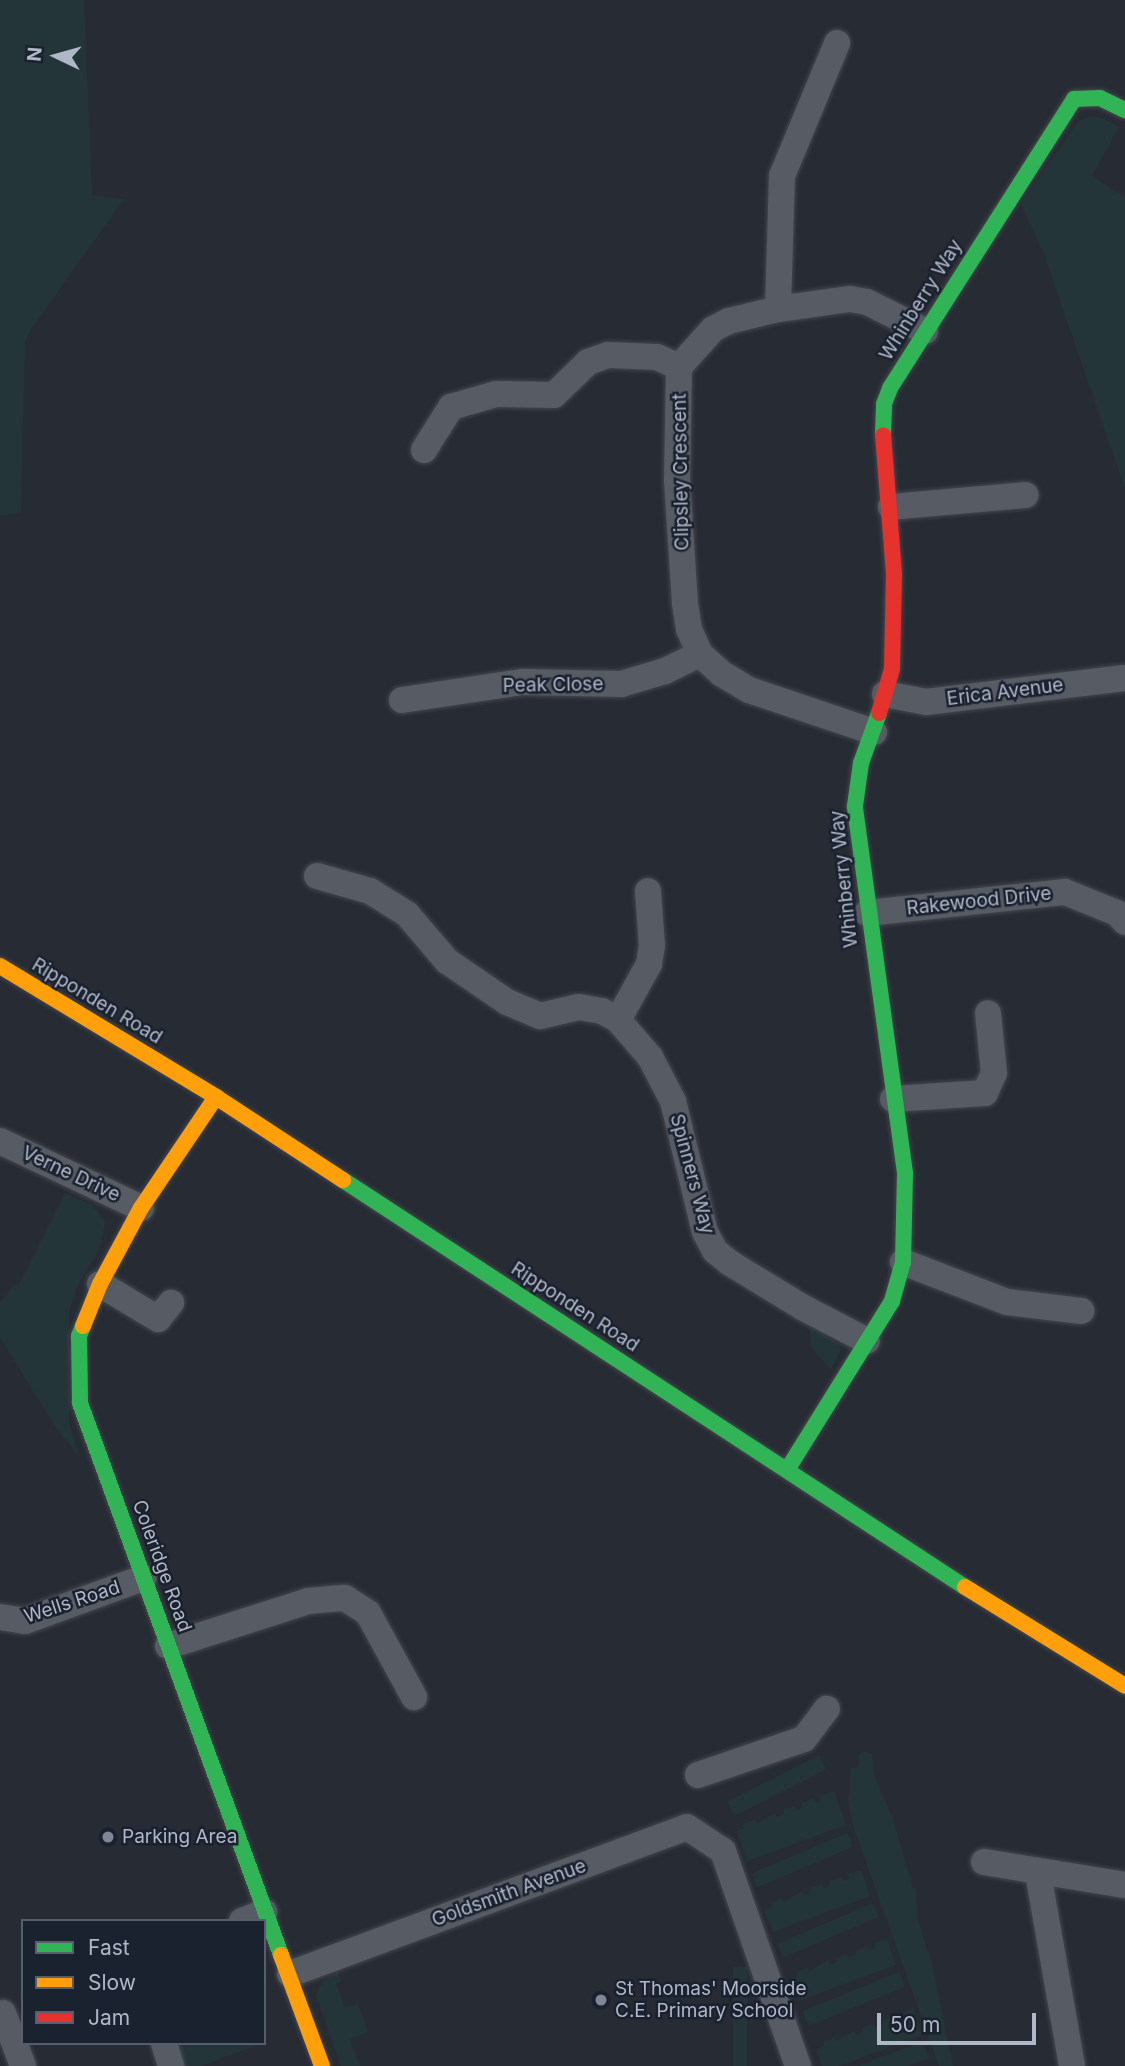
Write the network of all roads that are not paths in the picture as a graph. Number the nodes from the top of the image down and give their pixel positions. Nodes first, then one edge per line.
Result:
1 (837, 43) dead end
2 (1119, 106) edge
3 (778, 309) junction
4 (925, 331) junction
5 (679, 367) junction
6 (424, 450) dead end
7 (1025, 495) dead end
8 (891, 507) junction
9 (700, 654) junction
10 (1125, 678) edge
11 (885, 694) junction
12 (402, 700) dead end
13 (874, 732) junction
14 (317, 876) dead end
15 (648, 891) dead end
16 (867, 913) junction
17 (1125, 922) edge
18 (0, 966) edge
19 (988, 1013) dead end
20 (618, 1020) junction
21 (216, 1097) junction
22 (894, 1100) junction
23 (0, 1141) edge
24 (141, 1208) junction
25 (903, 1262) junction
26 (100, 1284) junction
27 (171, 1303) dead end
28 (1081, 1311) dead end
29 (867, 1341) junction
30 (788, 1470) junction
31 (143, 1578) junction
32 (0, 1617) edge
33 (168, 1646) junction
34 (1125, 1686) edge
35 (414, 1697) dead end
36 (827, 1709) dead end
37 (698, 1775) dead end
38 (984, 1862) dead end
39 (1038, 1873) junction
40 (1125, 1885) edge
41 (253, 1916) edge
42 (266, 1936) edge
43 (290, 1974) junction
44 (9, 2011) edge
45 (165, 2045) edge
46 (23, 2066) edge
47 (171, 2066) edge
48 (322, 2066) edge
49 (799, 2066) edge
50 (1072, 2066) edge

1 - 3 street
2 - 4 street, Whinberry Way
3 - 4 street, Clipsley Crescent
3 - 5 street, Clipsley Crescent
4 - 8 street, Whinberry Way
5 - 6 street
5 - 9 street, Clipsley Crescent
7 - 8 street
8 - 11 street, Whinberry Way
9 - 12 street, Peak Close
9 - 13 street, Clipsley Crescent
10 - 11 street, Erica Avenue
11 - 13 street, Whinberry Way
13 - 16 street, Whinberry Way
14 - 20 street, Spinners Way
15 - 20 street
16 - 17 street, Rakewood Drive
16 - 22 street, Whinberry Way
18 - 21 street, Ripponden Road
19 - 22 street
20 - 29 street, Spinners Way
21 - 24 street, Coleridge Road
21 - 30 street, Ripponden Road
22 - 25 street, Whinberry Way
23 - 24 street, Verne Drive
24 - 26 street, Coleridge Road
25 - 28 street
25 - 29 street, Whinberry Way
26 - 27 street
26 - 31 street, Coleridge Road
29 - 30 street, Whinberry Way
30 - 34 street, Ripponden Road
31 - 32 street, Wells Road
31 - 33 street, Coleridge Road
33 - 35 street
33 - 41 street, Coleridge Road
36 - 37 street
38 - 39 street
39 - 40 street
39 - 50 street
42 - 43 street, Coleridge Road
43 - 48 street, Coleridge Road
43 - 49 street, Goldsmith Avenue
44 - 46 street
45 - 47 street

